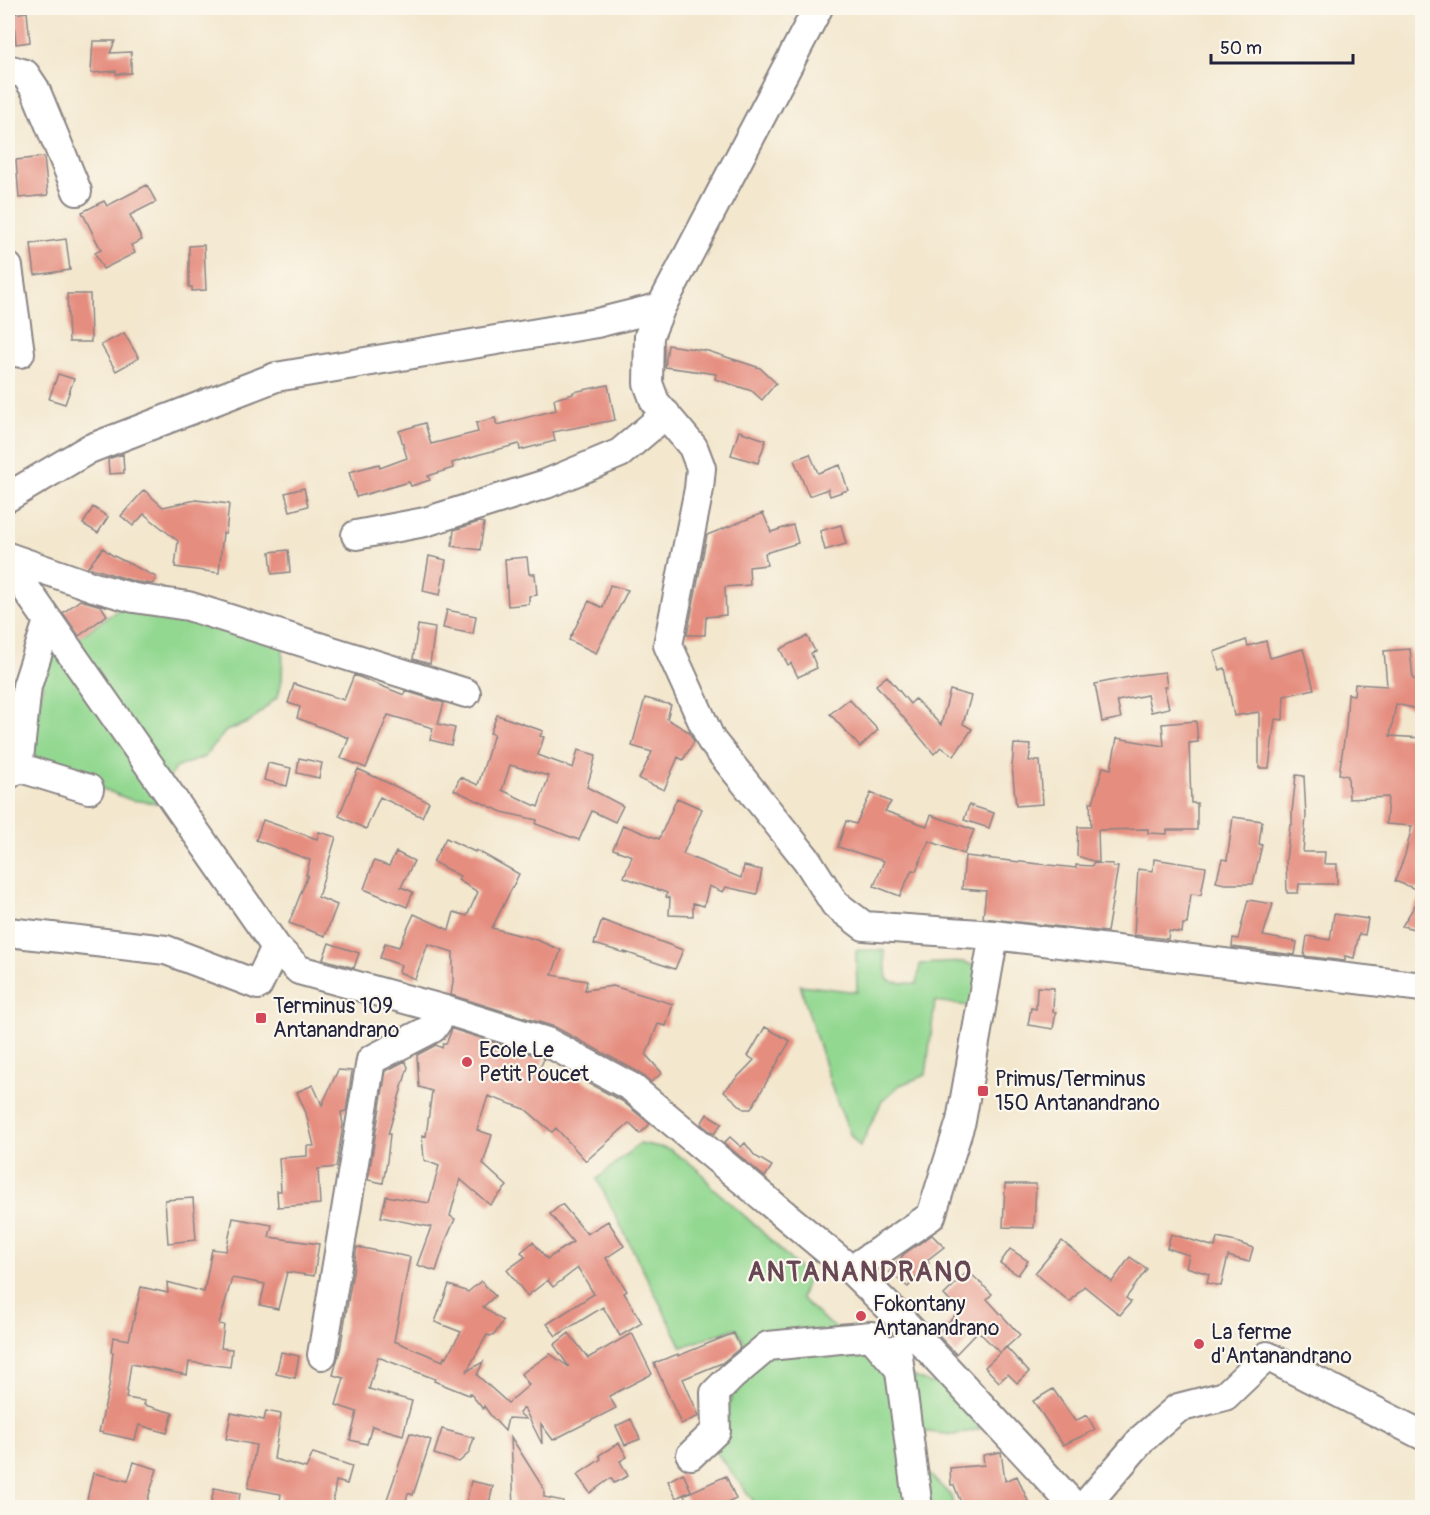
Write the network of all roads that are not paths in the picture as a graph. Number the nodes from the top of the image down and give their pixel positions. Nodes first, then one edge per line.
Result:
1 (818, 8) edge
2 (8, 69) edge
3 (77, 191) dead end
4 (8, 267) edge
5 (661, 307) junction
6 (20, 353) dead end
7 (666, 414) junction
8 (8, 497) edge
9 (356, 535) dead end
10 (8, 557) edge
11 (8, 563) edge
12 (48, 621) junction
13 (466, 693) dead end
14 (11, 769) edge
15 (89, 789) dead end
16 (8, 932) edge
17 (994, 935) junction
18 (276, 947) junction
19 (1422, 987) edge
20 (445, 1010) junction
21 (851, 1270) junction
22 (894, 1312) junction
23 (322, 1355) dead end
24 (898, 1367) junction
25 (1422, 1435) edge
26 (691, 1455) dead end
27 (918, 1508) edge
28 (1076, 1508) edge
29 (1083, 1508) edge

1 - 5 street
2 - 3 street
4 - 6 street
5 - 7 street
5 - 8 street
7 - 9 street
7 - 17 street
10 - 13 street
11 - 12 street
12 - 14 street
12 - 18 street
14 - 15 street
16 - 18 street
17 - 19 street
17 - 21 street
18 - 20 street
20 - 21 street
20 - 23 street
21 - 22 street
22 - 24 street
22 - 28 street
24 - 26 street
24 - 27 street
25 - 29 street

